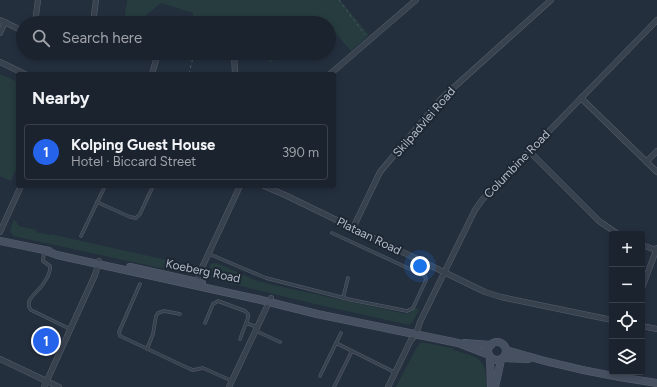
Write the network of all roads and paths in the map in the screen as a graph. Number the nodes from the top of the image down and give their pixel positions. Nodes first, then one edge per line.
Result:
1 (38, 0) edge
2 (96, 0) edge
3 (339, 0) edge
4 (416, 0) edge
5 (551, 0) edge
6 (36, 16) edge
7 (94, 16) edge
8 (657, 20) edge
9 (3, 21) edge
10 (16, 28) edge
11 (0, 33) edge
12 (369, 40) junction
13 (156, 60) edge
14 (192, 60) edge
15 (234, 60) edge
16 (0, 62) edge
17 (21, 72) edge
18 (153, 72) edge
19 (189, 72) edge
20 (235, 72) edge
21 (332, 72) edge
22 (581, 98) junction
23 (529, 151) junction
24 (657, 151) edge
25 (646, 162) junction
26 (657, 172) edge
27 (20, 188) edge
28 (104, 188) edge
29 (152, 188) edge
30 (239, 188) edge
31 (269, 188) edge
32 (98, 202) junction
33 (353, 228) junction
34 (614, 231) edge
35 (0, 232) edge
36 (332, 233) dead end
37 (81, 236) dead end
38 (0, 241) edge
39 (645, 246) edge
40 (656, 249) edge
41 (45, 251) junction
42 (208, 254) junction
43 (99, 263) junction
44 (444, 272) junction
45 (348, 278) dead end
46 (645, 280) edge
47 (140, 284) dead end
48 (196, 284) junction
49 (343, 298) junction
50 (270, 300) junction
51 (180, 314) dead end
52 (609, 319) edge
53 (246, 323) junction
54 (205, 324) dead end
55 (645, 327) edge
56 (70, 329) junction
57 (256, 329) junction
58 (657, 329) edge
59 (341, 332) dead end
60 (416, 334) junction
61 (240, 339) dead end
62 (280, 342) dead end
63 (336, 343) junction
64 (458, 343) junction
65 (491, 345) junction
66 (147, 349) junction
67 (506, 350) junction
68 (352, 351) junction
69 (490, 356) junction
70 (0, 359) edge
71 (502, 359) junction
72 (538, 360) junction
73 (395, 373) junction
74 (320, 376) dead end
75 (47, 381) junction
76 (232, 381) junction
77 (657, 382) edge
78 (44, 387) edge
79 (59, 387) edge
80 (229, 387) edge
81 (334, 387) edge
82 (388, 387) edge
83 (491, 387) edge
84 (495, 387) edge

1 - 6 street
2 - 7 street
3 - 12 path
4 - 12 street
5 - 33 street, Skilpadvlei Road
8 - 22 street, Columbine Road
9 - 10 street
9 - 11 street
12 - 21 street
13 - 18 street
14 - 19 path
15 - 20 street
16 - 17 street
22 - 23 street, Columbine Road
22 - 25 street
23 - 34 street
23 - 44 street, Columbine Road
24 - 25 street
25 - 26 street
27 - 35 street
28 - 32 lane
29 - 32 lane
30 - 42 street
31 - 33 street, Plataan Road
32 - 37 lane
33 - 44 street, Plataan Road
36 - 49 lane
38 - 41 main road, Koeberg Road
39 - 40 street
40 - 46 street
41 - 43 main road, Koeberg Road
41 - 56 lane
42 - 48 street
42 - 49 lane
43 - 48 main road, Koeberg Road
43 - 56 street
44 - 52 street, Plataan Road
44 - 60 street, Columbine Road
45 - 49 lane
47 - 66 lane
48 - 50 main road, Koeberg Road
50 - 57 street
50 - 60 main road, Koeberg Road
51 - 66 lane
53 - 54 lane
53 - 57 lane
53 - 61 lane
55 - 58 street
56 - 75 street
57 - 62 lane
57 - 76 street
59 - 63 lane
60 - 64 main road, Koeberg Road
60 - 73 street, Columbine Road
63 - 68 lane
63 - 74 lane
64 - 65 main road, Koeberg Road
64 - 69 main road, Koeberg Road
65 - 67 main road
65 - 69 main road
66 - 76 lane
67 - 71 main road
67 - 72 main road
68 - 73 lane
68 - 81 lane
69 - 71 main road
69 - 83 main road
70 - 75 street
71 - 72 main road
71 - 84 main road
72 - 77 main road
73 - 82 street, Columbine Road
75 - 78 street
75 - 79 street
76 - 80 street

